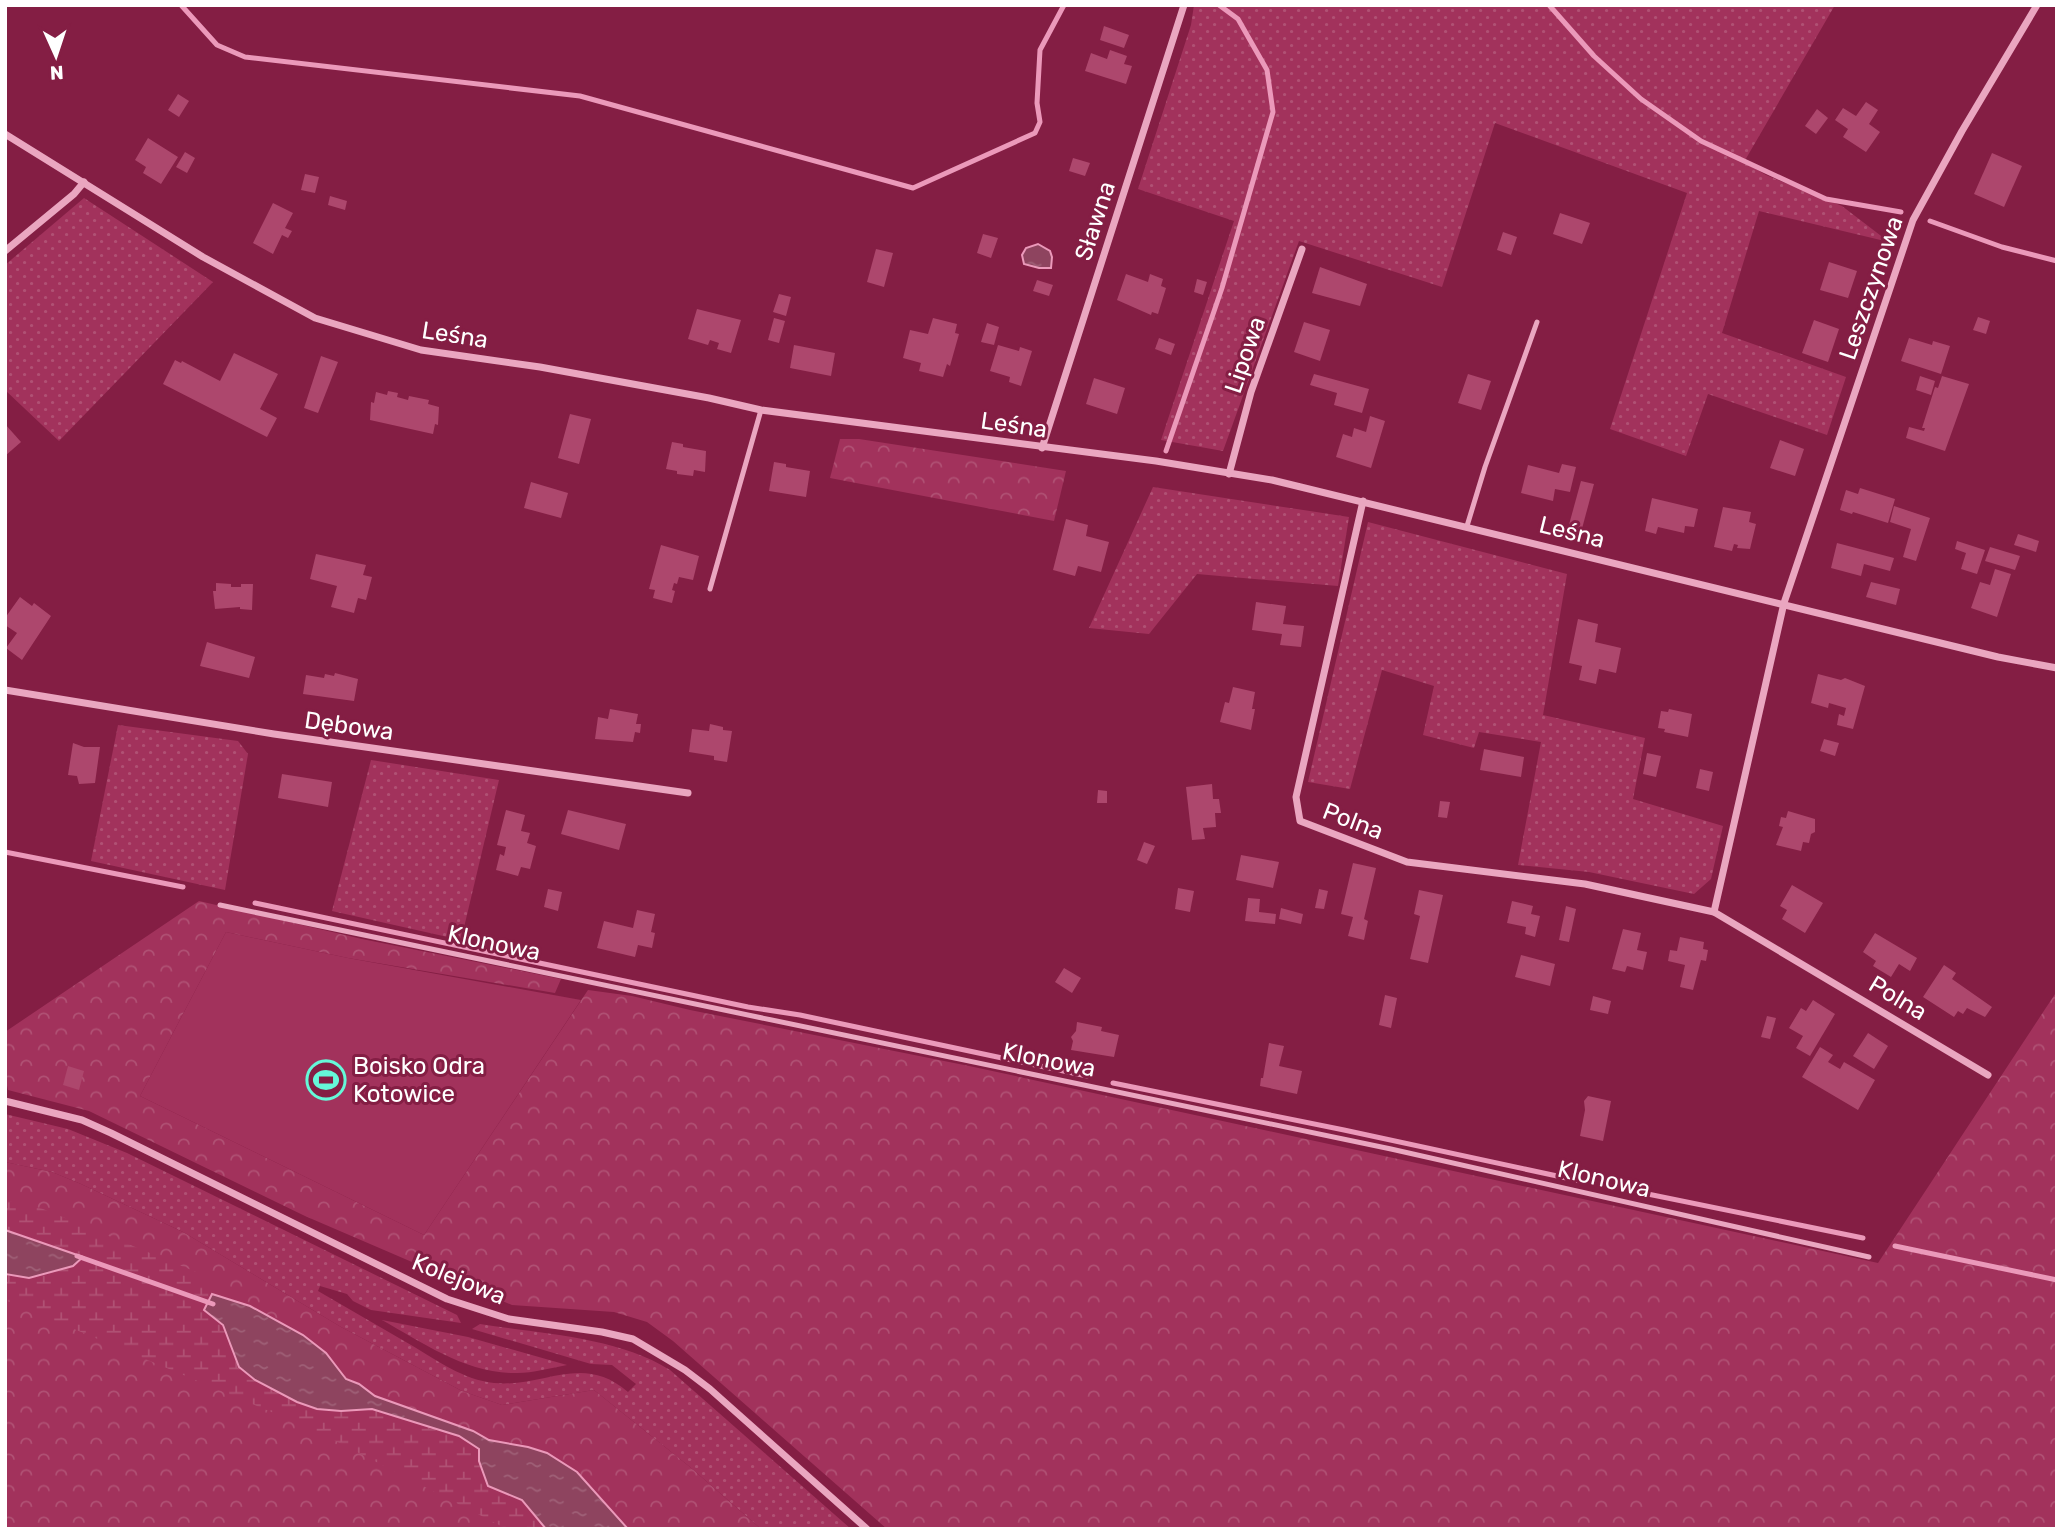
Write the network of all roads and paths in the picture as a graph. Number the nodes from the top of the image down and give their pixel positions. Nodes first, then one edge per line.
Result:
1 (1184, 5) edge
2 (2037, 5) edge
3 (5, 134) edge
4 (84, 182) junction
5 (1302, 249) dead end
6 (5, 251) edge
7 (1537, 322) dead end
8 (761, 410) junction
9 (1042, 448) junction
10 (1229, 474) junction
11 (1363, 501) junction
12 (1467, 526) junction
13 (710, 589) dead end
14 (1784, 603) junction
15 (2057, 668) edge
16 (5, 690) edge
17 (688, 793) dead end
18 (220, 905) dead end
19 (1714, 912) junction
20 (1989, 1076) dead end
21 (5, 1101) edge
22 (1869, 1257) dead end
23 (867, 1529) edge

1 - 9 street, Sławna
2 - 14 street, Leszczynowa
3 - 4 street, Leśna
4 - 6 street
4 - 8 street, Leśna
5 - 10 street, Lipowa
7 - 12 lane
8 - 9 street, Leśna
8 - 13 lane
9 - 10 street, Leśna
10 - 11 street, Leśna
11 - 12 street, Leśna
11 - 19 street, Polna
12 - 14 street, Leśna
14 - 15 street, Leśna
14 - 19 street
16 - 17 street, Dębowa
18 - 22 lane, Klonowa
19 - 20 street, Polna
21 - 23 street, Kolejowa

